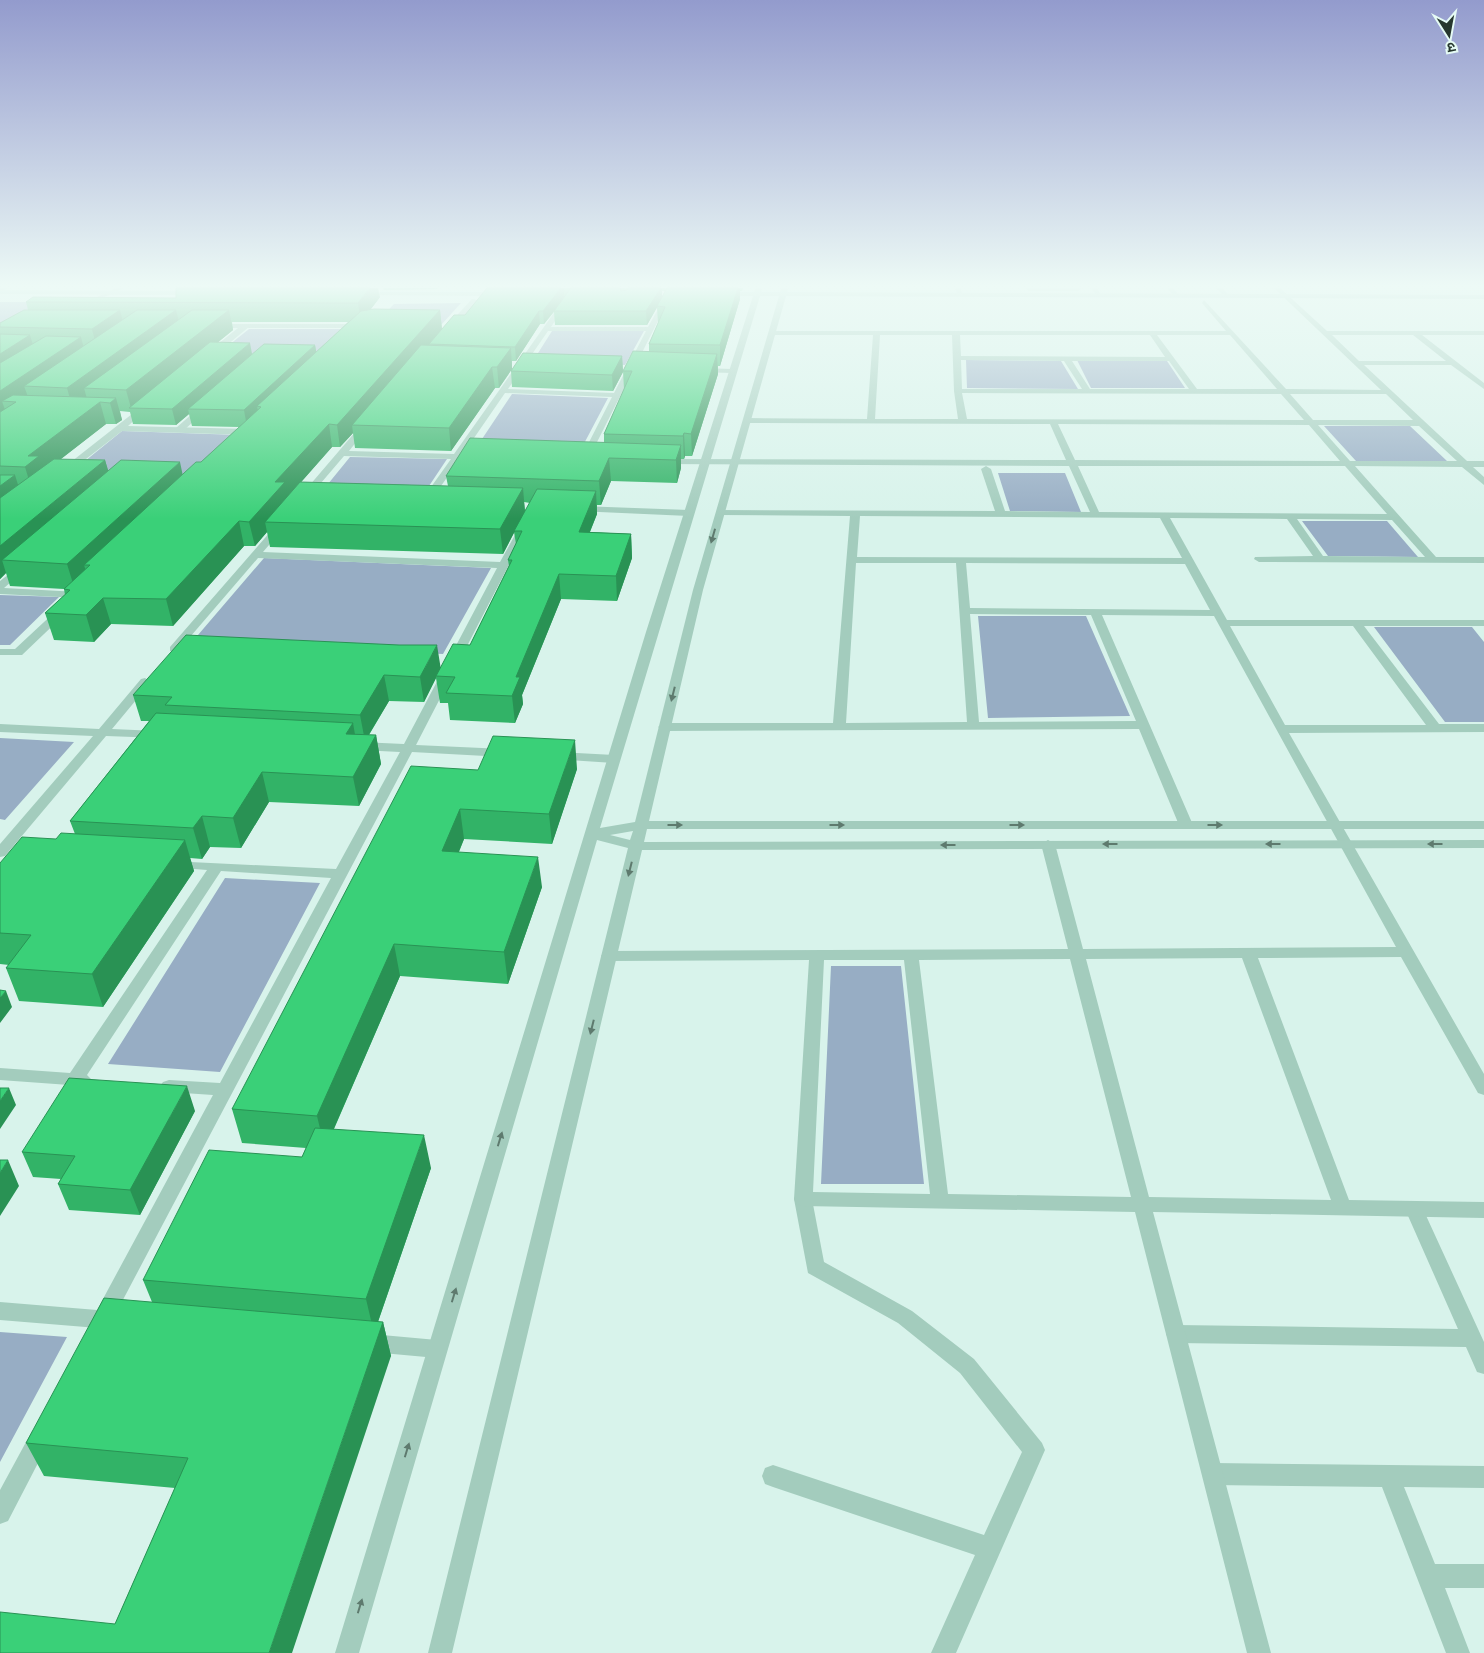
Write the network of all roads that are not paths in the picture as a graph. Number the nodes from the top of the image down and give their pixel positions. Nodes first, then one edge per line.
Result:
1 (516, 365) edge
2 (632, 365) edge
3 (735, 365) edge
4 (763, 365) edge
5 (875, 365) edge
6 (957, 365) edge
7 (1071, 365) edge
8 (1175, 365) edge
9 (1260, 365) edge
10 (1359, 365) edge
11 (1456, 365) edge
12 (622, 368) edge
13 (631, 368) junction
14 (640, 368) edge
15 (687, 369) edge
16 (733, 370) junction
17 (1484, 387) edge
18 (503, 391) junction
19 (958, 391) junction
20 (1087, 391) junction
21 (1195, 392) junction
22 (1283, 392) junction
23 (1388, 392) junction
24 (617, 395) junction
25 (215, 399) edge
26 (125, 415) edge
27 (372, 418) edge
28 (747, 421) junction
29 (871, 422) junction
30 (963, 422) junction
31 (1053, 422) junction
32 (1310, 422) junction
33 (1421, 423) junction
34 (119, 428) junction
35 (179, 430) junction
36 (237, 444) edge
37 (342, 453) junction
38 (457, 456) junction
39 (486, 457) edge
40 (584, 460) edge
41 (649, 462) edge
42 (704, 464) junction
43 (1484, 464) edge
44 (734, 465) junction
45 (1072, 466) junction
46 (1348, 467) junction
47 (1468, 467) junction
48 (986, 469) junction
49 (1484, 470) edge
50 (77, 477) edge
51 (1484, 482) edge
52 (424, 504) edge
53 (572, 509) edge
54 (720, 512) junction
55 (689, 513) junction
56 (855, 513) junction
57 (1001, 514) junction
58 (1096, 515) junction
59 (529, 516) edge
60 (1164, 516) junction
61 (1290, 516) junction
62 (1394, 517) junction
63 (255, 555) junction
64 (851, 560) junction
65 (962, 560) junction
66 (1259, 560) dead end
67 (1321, 560) junction
68 (1433, 560) junction
69 (1484, 560) edge
70 (29, 561) edge
71 (1190, 561) junction
72 (504, 566) junction
73 (0, 586) edge
74 (0, 591) edge
75 (965, 611) junction
76 (1095, 612) junction
77 (1220, 618) junction
78 (1356, 623) junction
79 (1482, 625) edge
80 (195, 649) edge
81 (0, 652) edge
82 (151, 676) edge
83 (1143, 725) junction
84 (839, 726) junction
85 (973, 726) junction
86 (664, 727) junction
87 (0, 728) edge
88 (1435, 728) junction
89 (1484, 728) edge
90 (1282, 729) junction
91 (103, 732) junction
92 (172, 736) edge
93 (349, 745) edge
94 (408, 748) junction
95 (516, 754) edge
96 (546, 756) edge
97 (614, 759) junction
98 (641, 825) junction
99 (1186, 825) junction
100 (1334, 825) junction
101 (1484, 825) edge
102 (592, 834) junction
103 (1048, 844) junction
104 (1345, 844) junction
105 (1484, 844) edge
106 (636, 846) junction
107 (0, 853) edge
108 (20, 854) edge
109 (158, 863) edge
110 (217, 866) junction
111 (341, 874) junction
112 (1406, 952) junction
113 (1077, 953) junction
114 (1248, 953) junction
115 (911, 954) junction
116 (817, 955) junction
117 (609, 956) junction
118 (0, 1074) edge
119 (75, 1079) junction
120 (104, 1081) edge
121 (151, 1084) edge
122 (1484, 1089) edge
123 (226, 1090) junction
124 (803, 1199) junction
125 (940, 1201) junction
126 (1142, 1205) junction
127 (1343, 1208) junction
128 (1414, 1209) junction
129 (1484, 1210) edge
130 (0, 1310) edge
131 (133, 1322) edge
132 (98, 1328) junction
133 (1176, 1334) junction
134 (1472, 1338) junction
135 (349, 1341) edge
136 (437, 1349) junction
137 (1484, 1364) edge
138 (47, 1425) edge
139 (1213, 1474) junction
140 (773, 1476) dead end
141 (1389, 1476) junction
142 (1484, 1477) edge
143 (0, 1513) edge
144 (990, 1549) junction
145 (1428, 1576) junction
146 (1484, 1576) edge
147 (347, 1653) edge
148 (440, 1653) edge
149 (943, 1653) edge
150 (1260, 1653) edge
151 (1458, 1653) edge

1 - 18 street
2 - 13 street
3 - 16 street
4 - 28 street
5 - 29 street
6 - 19 street
7 - 20 street
8 - 21 street
9 - 22 street
10 - 23 street
11 - 17 street
12 - 13 street
13 - 14 street
13 - 24 street
15 - 16 street
16 - 42 street
18 - 24 street
18 - 38 street
19 - 20 street
19 - 30 street
20 - 21 street
21 - 22 street
22 - 23 street
22 - 32 street
23 - 33 street
24 - 40 street
25 - 35 street
26 - 34 street
27 - 37 street
28 - 29 street
28 - 44 street
29 - 30 street
30 - 31 street
31 - 32 street
31 - 45 street
32 - 33 street
32 - 46 street
33 - 47 street
34 - 35 street
34 - 50 street
35 - 36 street
37 - 38 street
37 - 63 street
38 - 39 street
38 - 52 street
41 - 42 street
42 - 44 street
42 - 55 street
43 - 47 street
44 - 45 street
44 - 48 street
44 - 54 street
45 - 46 street
45 - 48 street
45 - 58 street
46 - 47 street
46 - 62 street
47 - 49 street
47 - 51 street
48 - 57 street
53 - 55 street
54 - 56 street
54 -> 86 street
55 - 97 street
56 - 57 street
56 - 64 street
57 - 58 street
58 - 60 street
59 - 72 street
60 - 61 street
60 - 71 street
61 - 62 street
61 - 67 street
62 - 68 street
63 - 72 street
63 - 80 street
64 - 65 street
64 - 84 street
65 - 71 street
65 - 75 street
66 - 67 street
67 - 68 street
68 - 69 street
70 - 73 street
71 - 77 street
72 - 94 street
74 - 81 street
75 - 76 street
75 - 85 street
76 - 77 street
76 - 83 street
77 - 78 street
77 - 90 street
78 - 79 street
78 - 88 street
82 - 91 street
83 - 85 street
83 - 99 street
84 - 85 street
84 - 86 street
86 - 98 street
87 - 91 street
88 - 89 street
88 - 90 street
90 - 100 street
91 - 92 street
91 - 107 street
93 - 94 street
94 - 95 street
94 - 111 street
96 - 97 street
97 - 102 street
98 -> 99 street
98 - 102 street
98 - 106 street
99 -> 100 street
100 - 101 street
100 - 104 street
102 - 106 street
136 -> 102 street
104 -> 103 street
103 -> 106 street
103 - 113 street
105 -> 104 street
104 - 112 street
106 -> 117 street
107 - 108 street
109 - 110 street
110 - 111 street
110 - 119 street
111 - 123 street
112 - 114 street
112 - 122 street
113 - 114 street
113 - 115 street
113 - 126 street
114 - 127 street
115 - 116 street
115 - 125 street
116 - 117 street
116 - 124 street
117 -> 148 street
118 - 119 street
119 - 120 street
121 - 123 street
123 - 132 street
124 - 125 street
124 - 144 lane
125 - 126 street
126 - 127 street
126 - 133 street
127 - 128 street
128 - 129 street
128 - 134 street
130 - 132 street
131 - 132 street
133 - 134 street
133 - 139 street
134 - 137 street
135 - 136 street
147 -> 136 street
138 - 143 street
139 - 141 lane
139 - 150 street
140 - 144 street
141 - 142 lane
141 - 145 street
144 - 149 street
145 - 146 street
145 - 151 street

